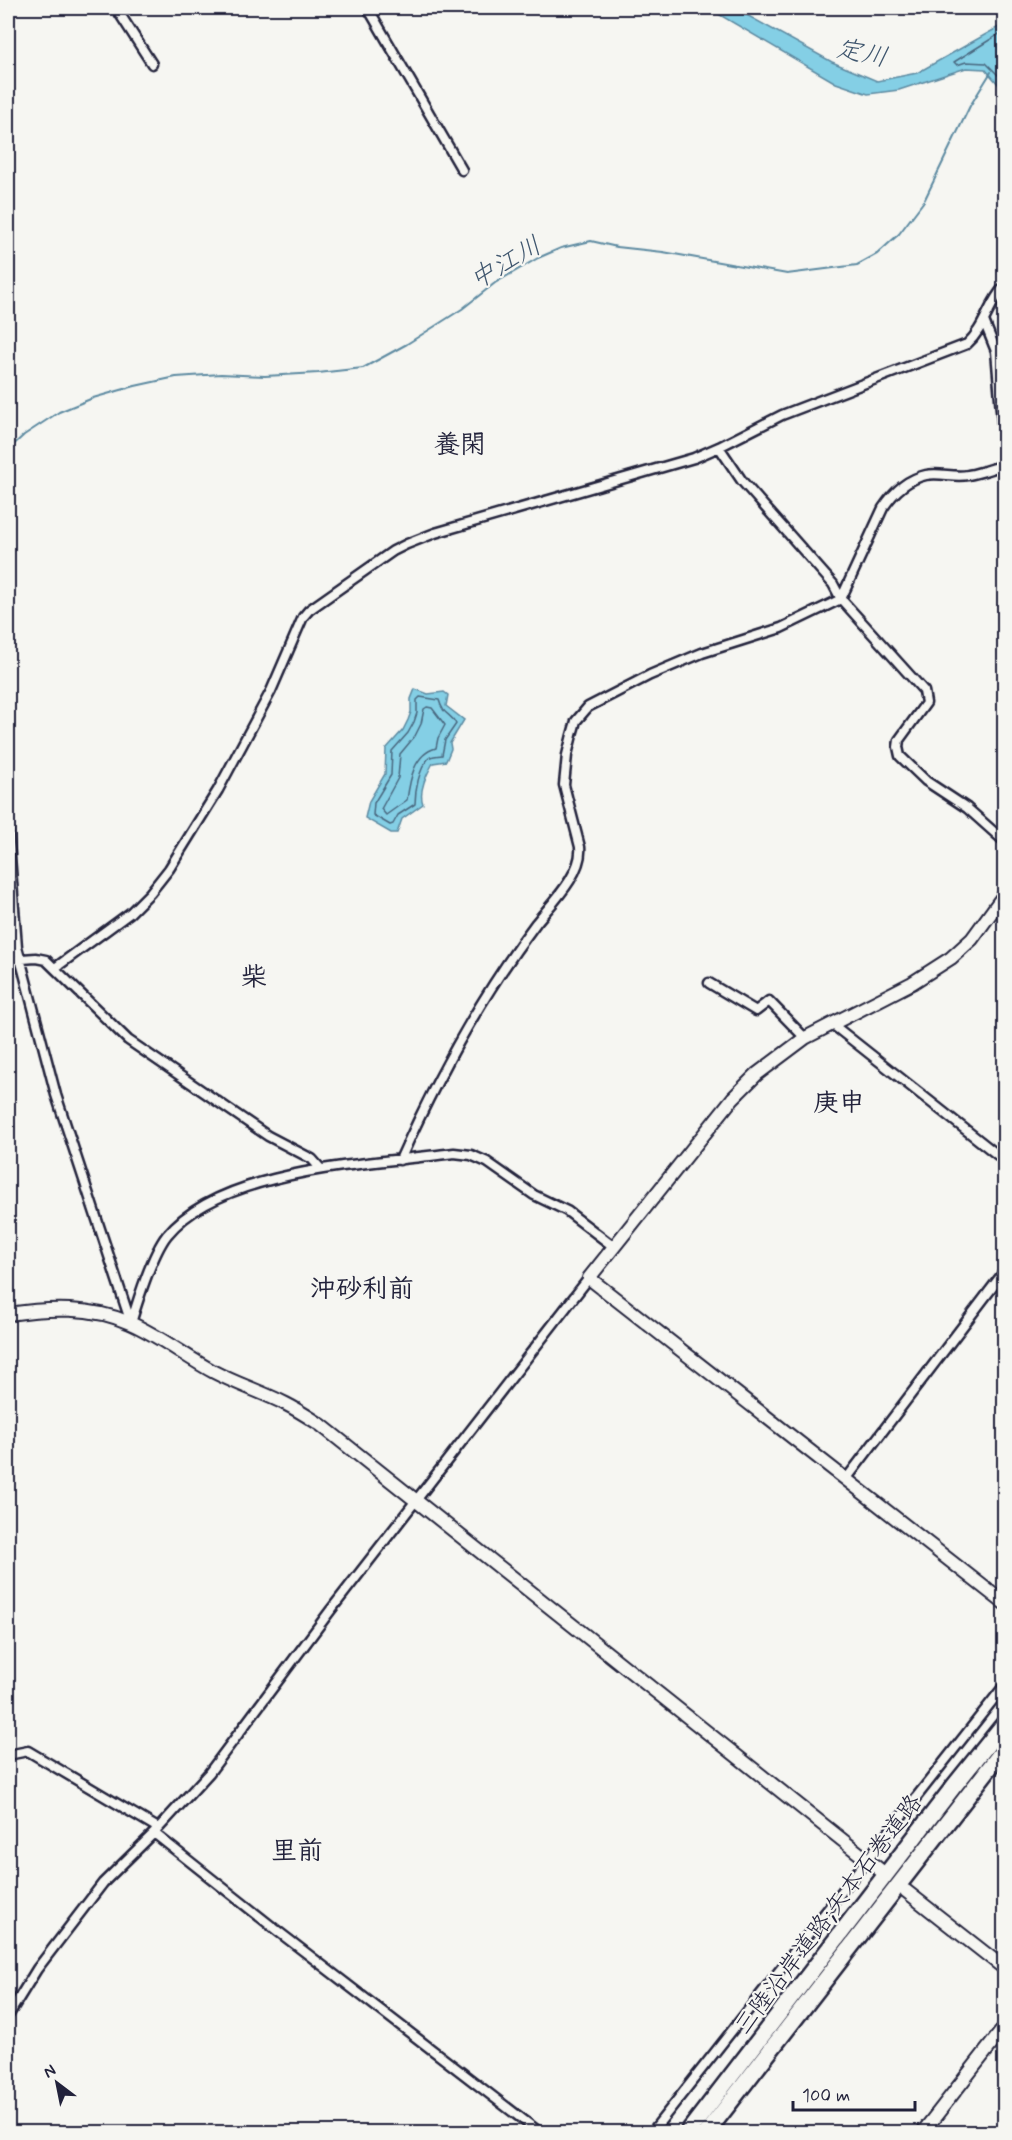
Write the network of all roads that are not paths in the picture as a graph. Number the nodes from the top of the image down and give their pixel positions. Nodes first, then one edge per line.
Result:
1 (116, 8) edge
2 (368, 8) edge
3 (152, 64) dead end
4 (462, 170) dead end
5 (1005, 286) edge
6 (984, 321) junction
7 (1003, 410) edge
8 (718, 447) junction
9 (1005, 447) edge
10 (1005, 465) edge
11 (841, 599) junction
12 (8, 830) edge
13 (1005, 841) edge
14 (1005, 895) edge
15 (20, 958) junction
16 (8, 960) edge
17 (55, 968) junction
18 (709, 983) dead end
19 (832, 1024) junction
20 (805, 1038) junction
21 (400, 1160) junction
22 (1005, 1160) edge
23 (320, 1168) junction
24 (614, 1247) junction
25 (1005, 1272) edge
26 (589, 1278) junction
27 (8, 1314) edge
28 (131, 1323) junction
29 (847, 1478) junction
30 (415, 1500) junction
31 (1005, 1603) edge
32 (1005, 1686) edge
33 (1005, 1724) edge
34 (1005, 1749) edge
35 (8, 1755) edge
36 (156, 1830) junction
37 (867, 1859) junction
38 (880, 1870) dead end
39 (906, 1891) dead end
40 (1005, 1968) edge
41 (8, 2016) edge
42 (1005, 2028) edge
43 (539, 2133) edge
44 (652, 2133) edge
45 (688, 2133) edge
46 (707, 2133) edge
47 (923, 2133) edge

1 - 3 street
2 - 4 street
5 - 6 street
6 - 7 street
6 - 8 street
7 - 9 street
8 - 11 street
8 - 17 street
10 - 11 street
11 - 13 street
11 - 21 street
12 - 15 street
14 - 19 street
15 - 16 street
15 - 17 street
15 - 28 street
17 - 23 street
18 - 20 street
19 - 20 street
19 - 22 street
20 - 24 street
21 - 23 street
21 - 24 street
23 - 28 street
24 - 26 street
25 - 29 street
26 - 29 street
26 - 30 street
27 - 28 street
28 - 30 street
29 - 31 street
30 - 36 street
30 - 37 street
32 - 37 street
33 - 45 highway, 三陸沿岸道路;矢本石巻道路
34 - 46 highway, 三陸沿岸道路;矢本石巻道路
35 - 36 street
36 - 41 street
36 - 43 street
37 - 38 street
37 - 44 street
39 - 40 street
42 - 47 street

